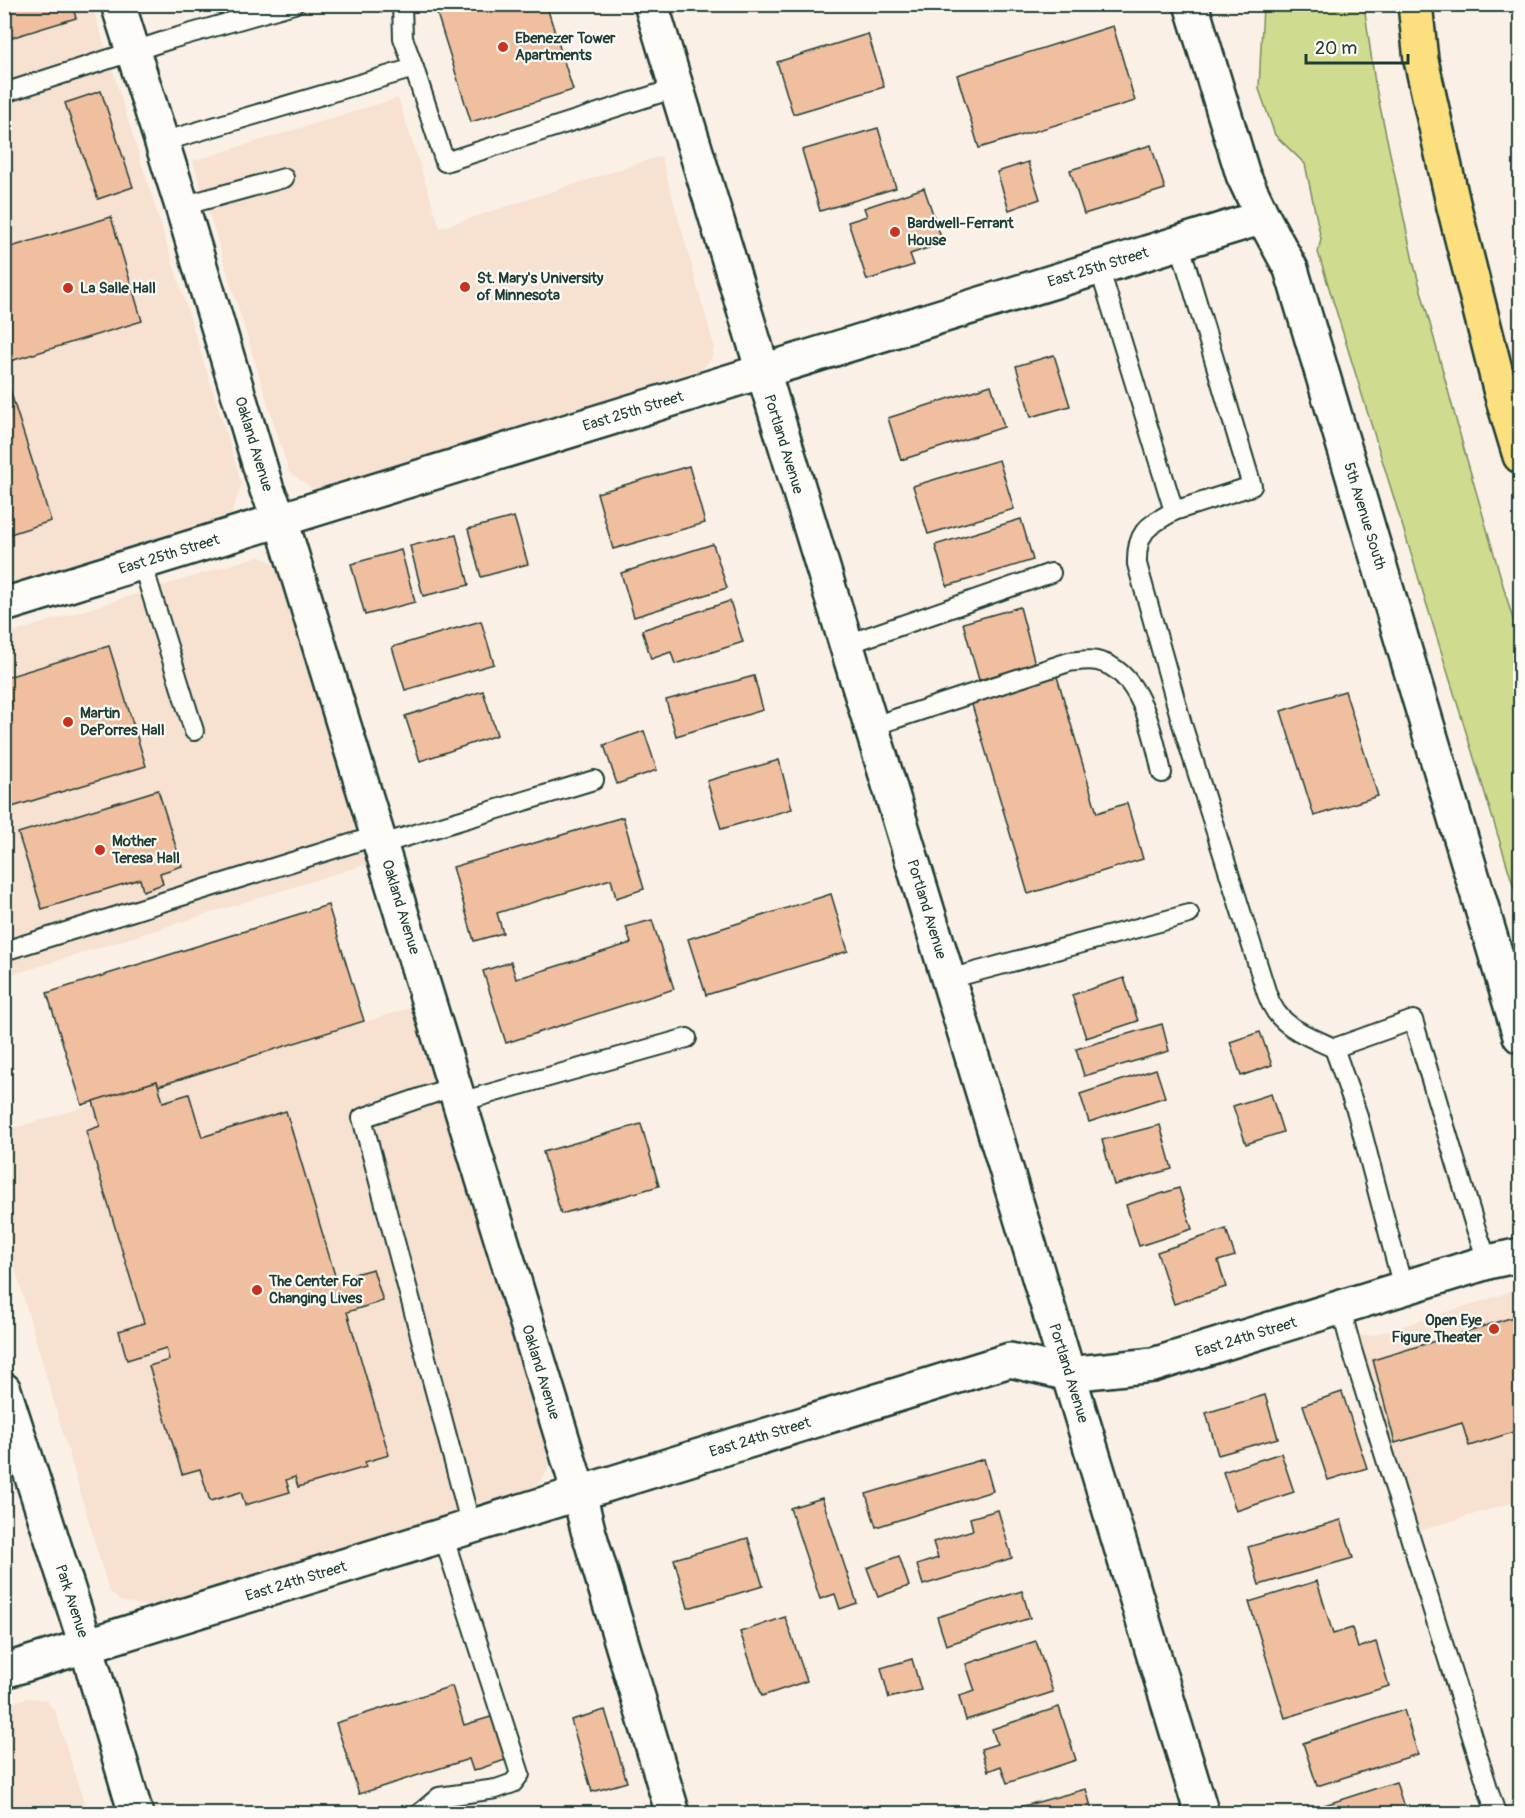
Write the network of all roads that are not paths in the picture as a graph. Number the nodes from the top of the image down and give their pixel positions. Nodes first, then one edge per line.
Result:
1 (118, 4) edge
2 (294, 4) edge
3 (402, 4) edge
4 (651, 4) edge
5 (1191, 4) edge
6 (1414, 4) edge
7 (133, 52) junction
8 (414, 68) junction
9 (676, 88) junction
10 (4, 93) edge
11 (162, 142) junction
12 (284, 178) dead end
13 (182, 206) junction
14 (1263, 217) junction
15 (1179, 242) junction
16 (1100, 267) junction
17 (762, 370) junction
18 (1521, 456) edge
19 (1174, 511) junction
20 (281, 520) junction
21 (142, 563) junction
22 (1051, 573) dead end
23 (4, 605) edge
24 (845, 645) junction
25 (870, 727) junction
26 (194, 730) dead end
27 (1162, 773) dead end
28 (594, 780) dead end
29 (380, 839) junction
30 (1189, 914) dead end
31 (4, 951) edge
32 (949, 979) junction
33 (1521, 1036) edge
34 (687, 1038) dead end
35 (1334, 1048) junction
36 (458, 1094) junction
37 (1521, 1255) edge
38 (1488, 1262) junction
39 (1403, 1288) junction
40 (1341, 1309) junction
41 (1069, 1374) junction
42 (4, 1390) edge
43 (579, 1493) junction
44 (457, 1531) junction
45 (86, 1645) junction
46 (4, 1671) edge
47 (136, 1814) edge
48 (419, 1814) edge
49 (673, 1814) edge
50 (1202, 1814) edge
51 (1496, 1814) edge

1 - 7 street, Oakland Avenue
2 - 7 lane
3 - 8 lane
4 - 9 street, Portland Avenue
5 - 14 street, 5th Avenue South
6 - 18 highway
7 - 10 lane
7 - 11 street, Oakland Avenue
8 - 9 lane
8 - 11 lane
9 - 17 street, Portland Avenue
11 - 13 street, Oakland Avenue
12 - 13 lane
13 - 20 street, Oakland Avenue
14 - 15 street, East 25th Street
14 - 33 street, 5th Avenue South
15 - 16 street, East 25th Street
15 - 19 lane
16 - 17 street, East 25th Street
16 - 19 lane
17 - 20 street, East 25th Street
17 - 24 street, Portland Avenue
19 - 35 lane
20 - 21 street, East 25th Street
20 - 29 street, Oakland Avenue
21 - 23 street, East 25th Street
21 - 26 lane
22 - 24 lane
24 - 25 street, Portland Avenue
25 - 27 lane
25 - 32 street, Portland Avenue
28 - 29 lane
29 - 31 lane
29 - 36 street, Oakland Avenue
30 - 32 lane
32 - 41 street, Portland Avenue
34 - 36 lane
35 - 38 lane
35 - 39 lane
36 - 43 street, Oakland Avenue
36 - 44 lane
37 - 38 street, East 24th Street
38 - 39 street, East 24th Street
39 - 40 street, East 24th Street
40 - 41 street, East 24th Street
40 - 51 lane
41 - 43 street, East 24th Street
41 - 50 street, Portland Avenue
42 - 45 street, Park Avenue
43 - 44 street, East 24th Street
43 - 49 street, Oakland Avenue
44 - 45 street, East 24th Street
44 - 48 lane
45 - 46 street, East 24th Street
45 - 47 street, Park Avenue

